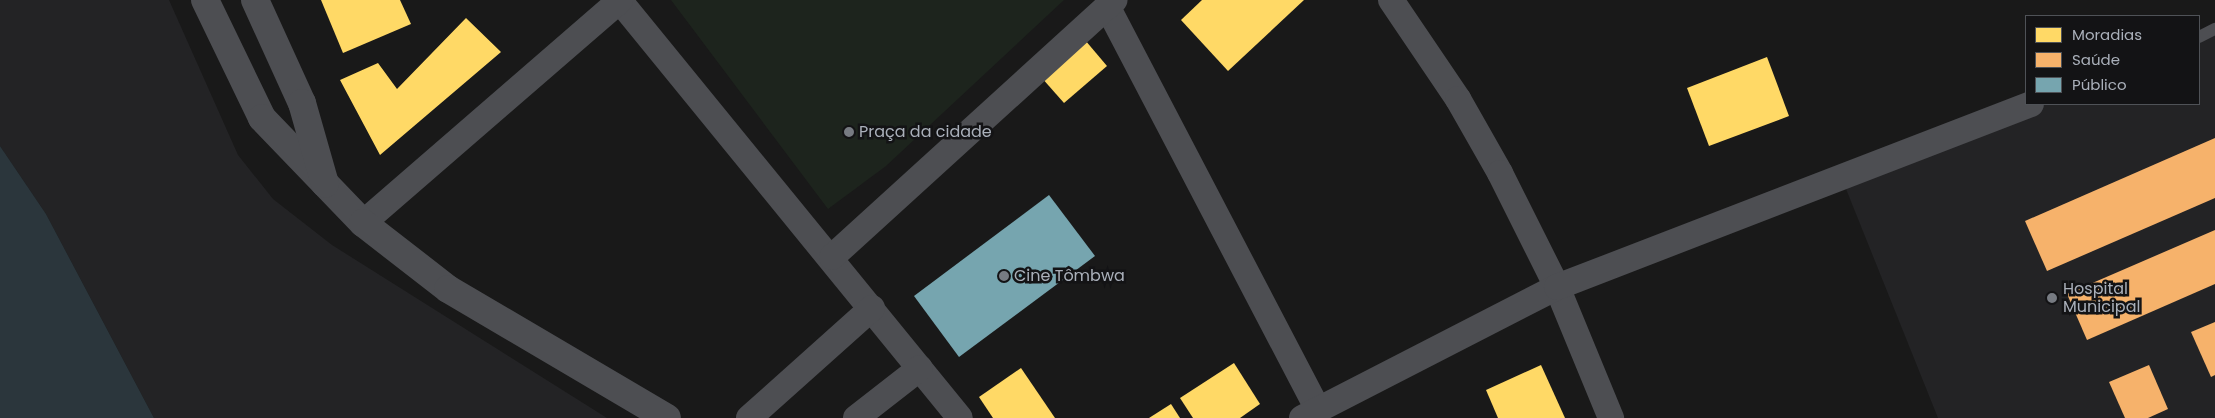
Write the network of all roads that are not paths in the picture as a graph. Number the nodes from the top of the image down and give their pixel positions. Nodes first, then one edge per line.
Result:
1 (255, 0) edge
2 (619, 0) edge
3 (1391, 0) edge
4 (209, 1) edge
5 (1110, 3) edge
6 (2215, 29) edge
7 (2200, 36) edge
8 (2029, 105) edge
9 (326, 190) junction
10 (363, 223) junction
11 (832, 257) junction
12 (1557, 287) junction
13 (872, 308) junction
14 (920, 368) junction
15 (1310, 413) edge
16 (668, 418) edge
17 (749, 418) edge
18 (856, 418) edge
19 (960, 418) edge
20 (1611, 418) edge

1 - 9 street
2 - 10 street
2 - 11 street
3 - 12 street
4 - 9 street
5 - 11 street
5 - 15 street
6 - 7 lane
8 - 12 street
9 - 10 street
10 - 16 street
11 - 13 street
12 - 15 street
12 - 20 street
13 - 14 street
13 - 17 street
14 - 18 street
14 - 19 street

